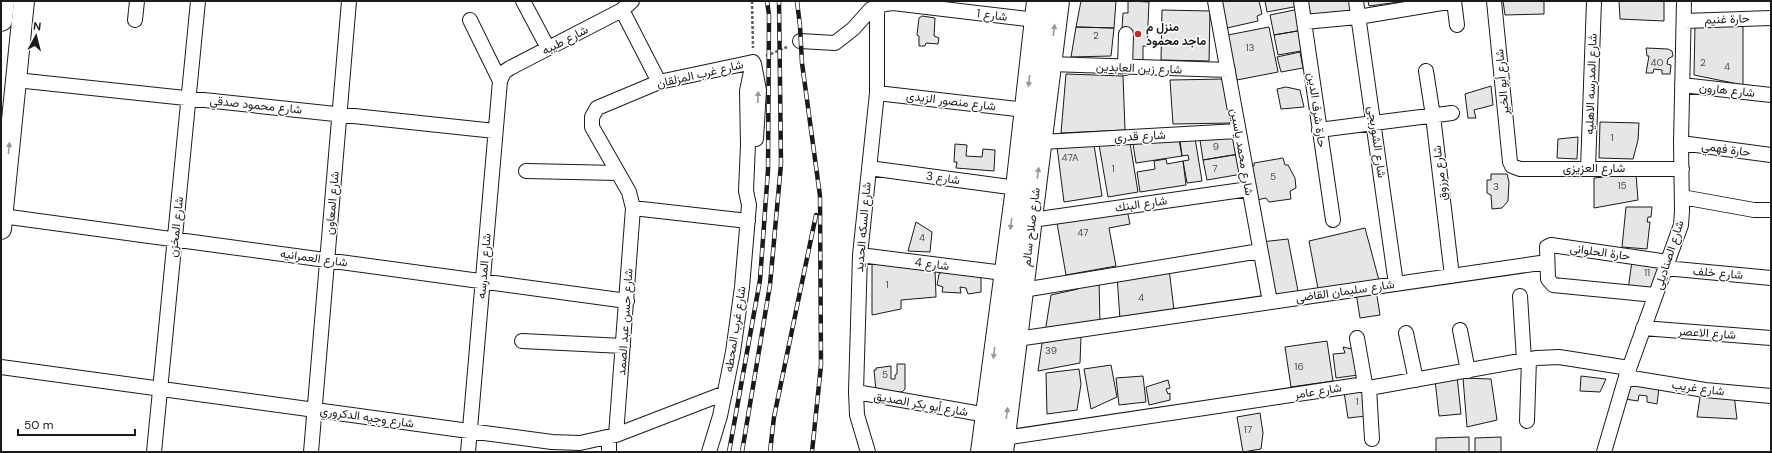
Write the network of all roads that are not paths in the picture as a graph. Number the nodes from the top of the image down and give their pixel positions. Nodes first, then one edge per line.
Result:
1 (3, 1) edge
2 (24, 1) edge
3 (137, 1) edge
4 (198, 1) edge
5 (349, 1) edge
6 (524, 1) edge
7 (632, 1) edge
8 (1058, 1) edge
9 (1215, 1) edge
10 (1301, 1) edge
11 (1356, 1) edge
12 (1454, 1) edge
13 (1494, 1) edge
14 (1594, 1) edge
15 (1684, 1) edge
16 (877, 4) edge
17 (622, 10) junction
18 (1037, 11) edge
19 (1358, 17) junction
20 (1771, 18) edge
21 (1, 20) edge
22 (135, 20) dead end
23 (470, 20) dead end
24 (1684, 21) junction
25 (1304, 22) junction
26 (1457, 25) dead end
27 (1126, 34) dead end
28 (800, 41) road end
29 (548, 48) junction
30 (753, 62) joint
31 (1050, 64) junction
32 (1125, 68) junction
33 (1228, 70) junction
34 (1426, 71) dead end
35 (16, 80) junction
36 (500, 81) junction
37 (659, 82) junction
38 (1682, 85) junction
39 (877, 92) junction
40 (1771, 95) edge
41 (189, 98) junction
42 (1026, 110) junction
43 (1452, 113) dead end
44 (340, 114) junction
45 (1433, 116) junction
46 (1375, 122) junction
47 (1319, 130) junction
48 (495, 131) junction
49 (1238, 131) junction
50 (1042, 142) junction
51 (1681, 143) junction
52 (1771, 155) edge
53 (1510, 162) joint
54 (869, 168) junction
55 (1588, 168) junction
56 (1682, 169) junction
57 (526, 171) dead end
58 (618, 173) junction
59 (1017, 188) junction
60 (1249, 189) junction
61 (1682, 197) junction
62 (633, 208) junction
63 (1771, 210) edge
64 (1032, 220) junction
65 (1333, 220) dead end
66 (748, 221) junction
67 (2, 222) edge
68 (175, 239) junction
69 (1260, 251) junction
70 (860, 255) junction
71 (327, 260) junction
72 (1547, 262) junction
73 (1666, 265) junction
74 (1004, 273) junction
75 (1452, 276) junction
76 (1771, 278) edge
77 (482, 281) junction
78 (1396, 284) junction
79 (1023, 290) junction
80 (1655, 295) junction
81 (1520, 296) dead end
82 (627, 300) junction
83 (1270, 302) junction
84 (1643, 328) junction
85 (1460, 330) dead end
86 (1406, 333) dead end
87 (1017, 338) junction
88 (1357, 338) dead end
89 (1771, 338) edge
90 (522, 341) dead end
91 (623, 346) junction
92 (1526, 360) junction
93 (1, 367) edge
94 (1468, 371) junction
95 (1628, 372) junction
96 (1416, 380) junction
97 (1367, 386) junction
98 (160, 389) junction
99 (856, 392) junction
100 (725, 393) junction
101 (1771, 396) edge
102 (314, 410) junction
103 (987, 415) junction
104 (1527, 422) dead end
105 (470, 432) junction
106 (612, 436) junction
107 (1372, 439) dead end
108 (1003, 445) edge
109 (552, 447) edge
110 (154, 452) edge
111 (311, 452) edge
112 (468, 452) edge
113 (609, 452) edge
114 (709, 452) edge
115 (868, 452) edge
116 (982, 452) edge
117 (1604, 452) edge

1 - 21 highway
2 - 35 main road
3 - 22 street
4 - 41 street, شارع المخزن
5 - 44 street, شارع المعاون
6 - 29 street
7 - 17 street, شارع طيبه
31 -> 8 highway, شارع صلاح سالم
9 - 33 street, شارع محمد ياسين
10 - 25 street, حارة شرف الدين
11 - 19 street, شارع الشوربجى
12 - 19 street
12 - 26 street
13 - 53 street, شارع أبو الخير
14 - 55 street, شارع المدرسه الاهليه
15 - 24 street, شارع الصناديلى
16 - 18 street, شارع 1
16 - 28 street
16 - 39 street, شارع السكه الحديد
17 - 29 street, شارع طيبه
17 - 37 street
18 -> 42 highway, شارع صلاح سالم
19 - 25 street
19 - 46 street, شارع الشوربجى
20 - 24 street, حارة غنيم
23 - 36 street
24 - 38 street, شارع الصناديلى
25 - 47 street, حارة شرف الدين
27 - 32 street
29 - 36 street, شارع طيبه
30 - 37 street, شارع غرب المزلقان
30 - 66 street, شارع غرب المحطه
31 - 32 street, شارع زين العابدين
31 - 50 highway, شارع صلاح سالم
32 - 33 street, شارع زين العابدين
33 - 49 street, شارع محمد ياسين
34 - 45 street, شارع مرزوق
35 - 41 street, شارع محمود صدقي
67 -> 35 main road
36 - 48 street, شارع المدرسه
37 - 58 street, شارع غرب المزلقان
38 - 40 street, شارع هارون
38 - 51 street, شارع الصناديلى
39 - 42 street, شارع منصور الزيدى
39 - 54 street, شارع السكه الحديد
41 - 44 street, شارع محمود صدقي
41 - 68 street, شارع المخزن
42 - 59 highway, شارع صلاح سالم
43 - 45 street
44 - 48 street, شارع محمود صدقي
44 - 71 street, شارع المعاون
45 - 46 street
45 - 75 street, شارع مرزوق
46 - 47 street
46 - 78 street, شارع الشوربجى
47 - 65 street, حارة شرف الدين
48 - 77 street, شارع المدرسه
49 - 50 street, شارع قدري
49 - 60 street, شارع محمد ياسين
64 -> 50 highway, شارع صلاح سالم
51 - 52 street, حارة فهمي
51 - 56 street, شارع الصناديلى
53 - 55 street, شارع العزيزى
54 - 59 street, شارع 3
54 - 70 street, شارع السكه الحديد
55 - 56 street, شارع العزيزى
56 - 61 street, شارع الصناديلى
57 - 58 street
58 - 62 street, شارع غرب المزلقان
59 -> 74 highway, شارع صلاح سالم
60 - 64 street, شارع البنك
60 - 69 street, شارع محمد ياسين
61 - 63 street
61 - 73 street, شارع الصناديلى
62 - 66 street
62 - 82 street, شارع حسن عبد الصمد
64 - 79 highway, شارع صلاح سالم
66 - 100 street, شارع غرب المحطه
67 - 68 street, شارع العمرانيه
68 - 71 street, شارع العمرانيه
68 - 98 street, شارع المخزن
69 - 79 street
69 - 83 street, شارع محمد ياسين
70 - 74 street, شارع 4
70 - 99 street, شارع السكه الحديد
71 - 77 street, شارع العمرانيه
71 - 102 street, شارع المعاون
72 - 73 street, حارة الحلوانى
72 - 75 street, شارع سليمان القاضى
72 - 80 street
73 - 76 street, شارع خلف
73 - 80 street, شارع الصناديلى
74 -> 103 highway, شارع صلاح سالم
75 - 78 street, شارع سليمان القاضى
77 - 82 street, شارع العمرانيه
77 - 105 street, شارع المدرسه
78 - 83 street, شارع سليمان القاضى
79 - 87 highway, شارع صلاح سالم
80 - 84 street, شارع الصناديلى
81 - 92 street
82 - 91 street, شارع حسن عبد الصمد
83 - 87 street, شارع سليمان القاضى
84 - 89 street, شارع الاعصر
84 - 95 street, شارع الصناديلى
85 - 94 street
86 - 96 street
108 -> 87 highway, شارع صلاح سالم
88 - 97 street
90 - 91 street
91 - 106 street, شارع حسن عبد الصمد
92 - 94 street, شارع عامر
92 - 95 street, شارع عامر
92 - 104 street
93 - 98 street, شارع وجيه الدكروري
94 - 96 street, شارع عامر
95 - 101 street, شارع غريب
95 - 117 street, شارع الصناديلى
96 - 97 street, شارع عامر
97 - 107 street
97 - 108 street, شارع عامر
98 - 102 street, شارع وجيه الدكروري
98 - 110 street, شارع المخزن
99 - 103 street, شارع أبو بكر الصديق
99 - 115 street, شارع السكه الحديد
100 - 106 street, شارع وجيه الدكروري
100 - 114 street, شارع غرب المحطه
102 - 105 street, شارع وجيه الدكروري
102 - 111 street, شارع المعاون
103 - 116 highway, شارع صلاح سالم
105 - 109 street, شارع وجيه الدكروري
105 - 112 street, شارع المدرسه
106 - 109 street, شارع وجيه الدكروري
106 - 113 street, شارع حسن عبد الصمد

